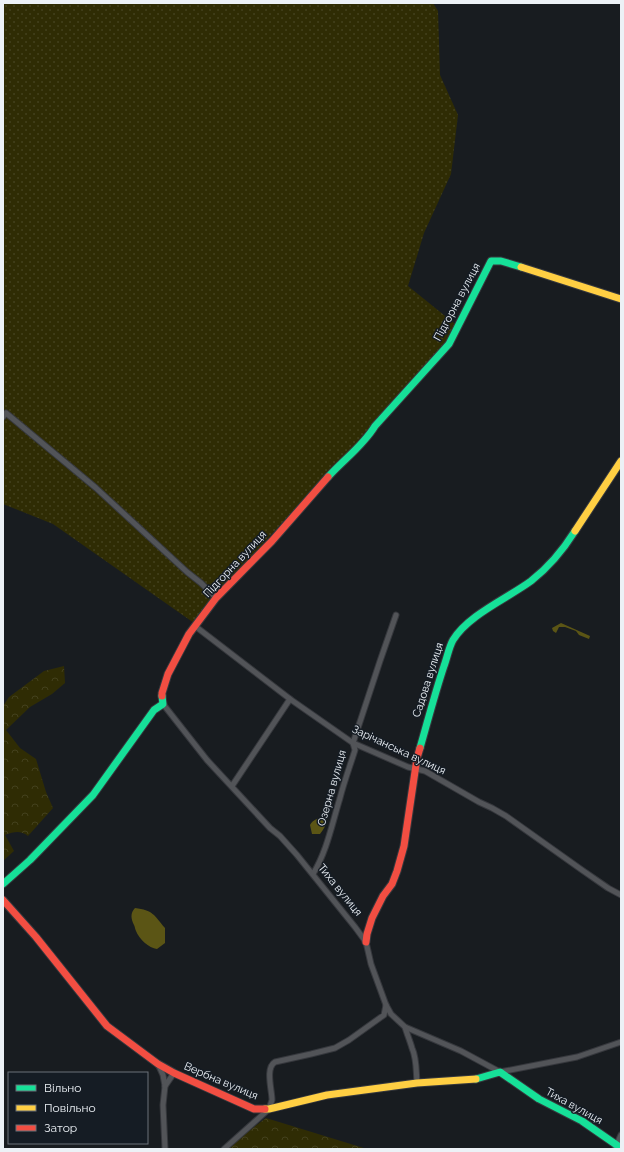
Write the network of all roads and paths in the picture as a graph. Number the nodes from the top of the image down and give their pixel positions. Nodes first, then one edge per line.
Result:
1 (621, 299) edge
2 (3, 417) edge
3 (621, 461) edge
4 (216, 598) junction
5 (396, 615) dead end
6 (195, 626) junction
7 (290, 699) junction
8 (163, 704) junction
9 (353, 743) junction
10 (416, 768) junction
11 (232, 786) junction
12 (313, 874) junction
13 (3, 884) edge
14 (621, 895) edge
15 (3, 900) edge
16 (355, 927) junction
17 (369, 928) junction
18 (366, 942) junction
19 (386, 1005) junction
20 (405, 1027) junction
21 (621, 1042) edge
22 (158, 1064) junction
23 (500, 1072) junction
24 (174, 1073) junction
25 (417, 1083) junction
26 (165, 1086) junction
27 (269, 1109) junction
28 (621, 1135) edge
29 (618, 1148) edge
30 (165, 1149) edge
31 (224, 1149) edge

1 - 4 street, Підгорна вулиця
2 - 4 street
3 - 10 street, Садова вулиця
4 - 6 street, Підгорна вулиця
5 - 9 street, Озерна вулиця
6 - 7 street, Зарічанська вулиця
6 - 8 street, Підгорна вулиця
7 - 9 street, Зарічанська вулиця
7 - 11 street
8 - 11 street, Тиха вулиця
8 - 13 street
9 - 10 street, Зарічанська вулиця
9 - 12 street, Озерна вулиця
10 - 14 street, Зарічанська вулиця
10 - 17 street, Садова вулиця
11 - 12 street, Тиха вулиця
12 - 16 street, Тиха вулиця
15 - 22 street, Вербна вулиця
16 - 17 street
16 - 18 street, Тиха вулиця
17 - 18 street, Садова вулиця
18 - 19 street, Тиха вулиця
19 - 20 street, Тиха вулиця
19 - 27 street
20 - 23 street, Тиха вулиця
20 - 25 street
21 - 23 street
22 - 24 street, Вербна вулиця
22 - 26 street
23 - 25 street, Вербна вулиця
23 - 29 street, Тиха вулиця
24 - 26 street
24 - 27 street, Вербна вулиця
25 - 27 street, Вербна вулиця
26 - 30 street
27 - 31 street
28 - 29 street

